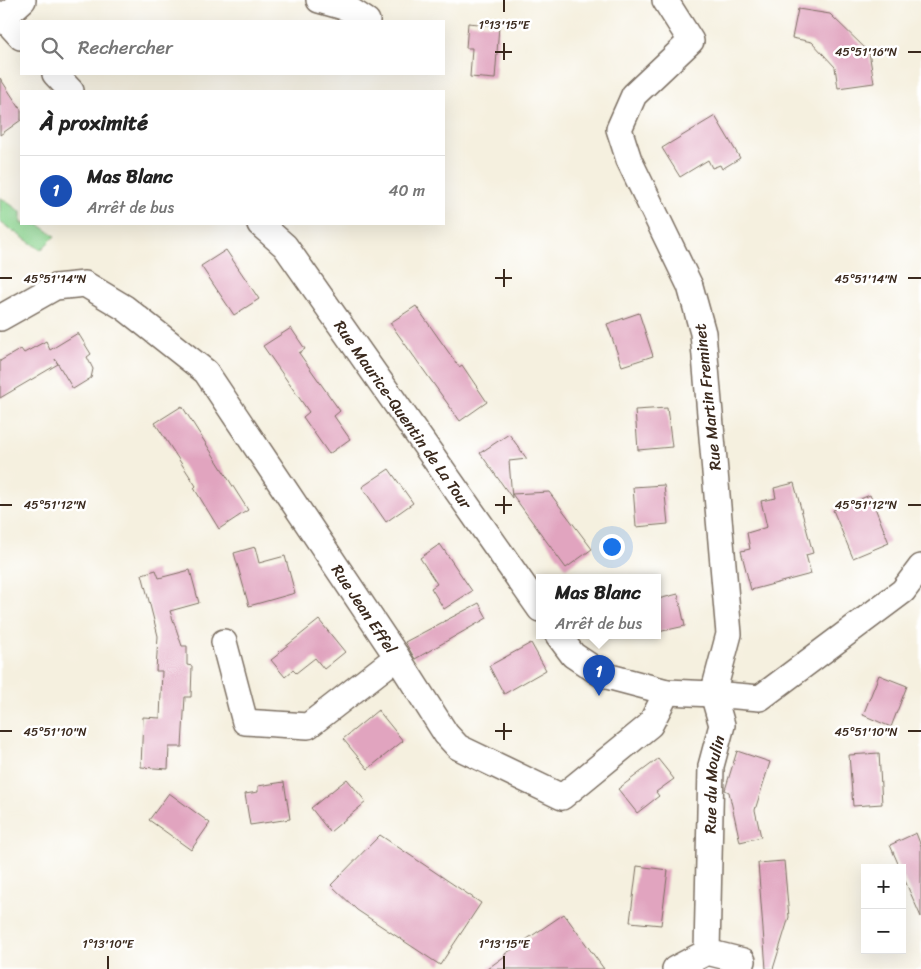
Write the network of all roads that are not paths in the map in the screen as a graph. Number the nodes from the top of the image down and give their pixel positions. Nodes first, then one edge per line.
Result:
1 (23, 0) edge
2 (319, 0) edge
3 (665, 0) edge
4 (1, 16) edge
5 (365, 20) edge
6 (20, 36) edge
7 (56, 75) edge
8 (70, 90) edge
9 (261, 225) edge
10 (0, 318) edge
11 (921, 567) edge
12 (536, 603) edge
13 (561, 639) edge
14 (224, 642) dead end
15 (396, 658) junction
16 (667, 692) junction
17 (714, 694) junction
18 (724, 960) edge
19 (675, 969) edge

1 - 4 street
2 - 5 street
3 - 17 street, Rue Martin Freminet
4 - 6 street
7 - 8 street
9 - 12 street, Rue Maurice-Quentin de La Tour
10 - 15 street, Rue Jean Effel
11 - 17 street
13 - 16 street
14 - 15 street
15 - 16 street, Rue Jean Effel
16 - 17 street
17 - 18 street, Rue du Moulin
18 - 19 street, Rue du Moulin

